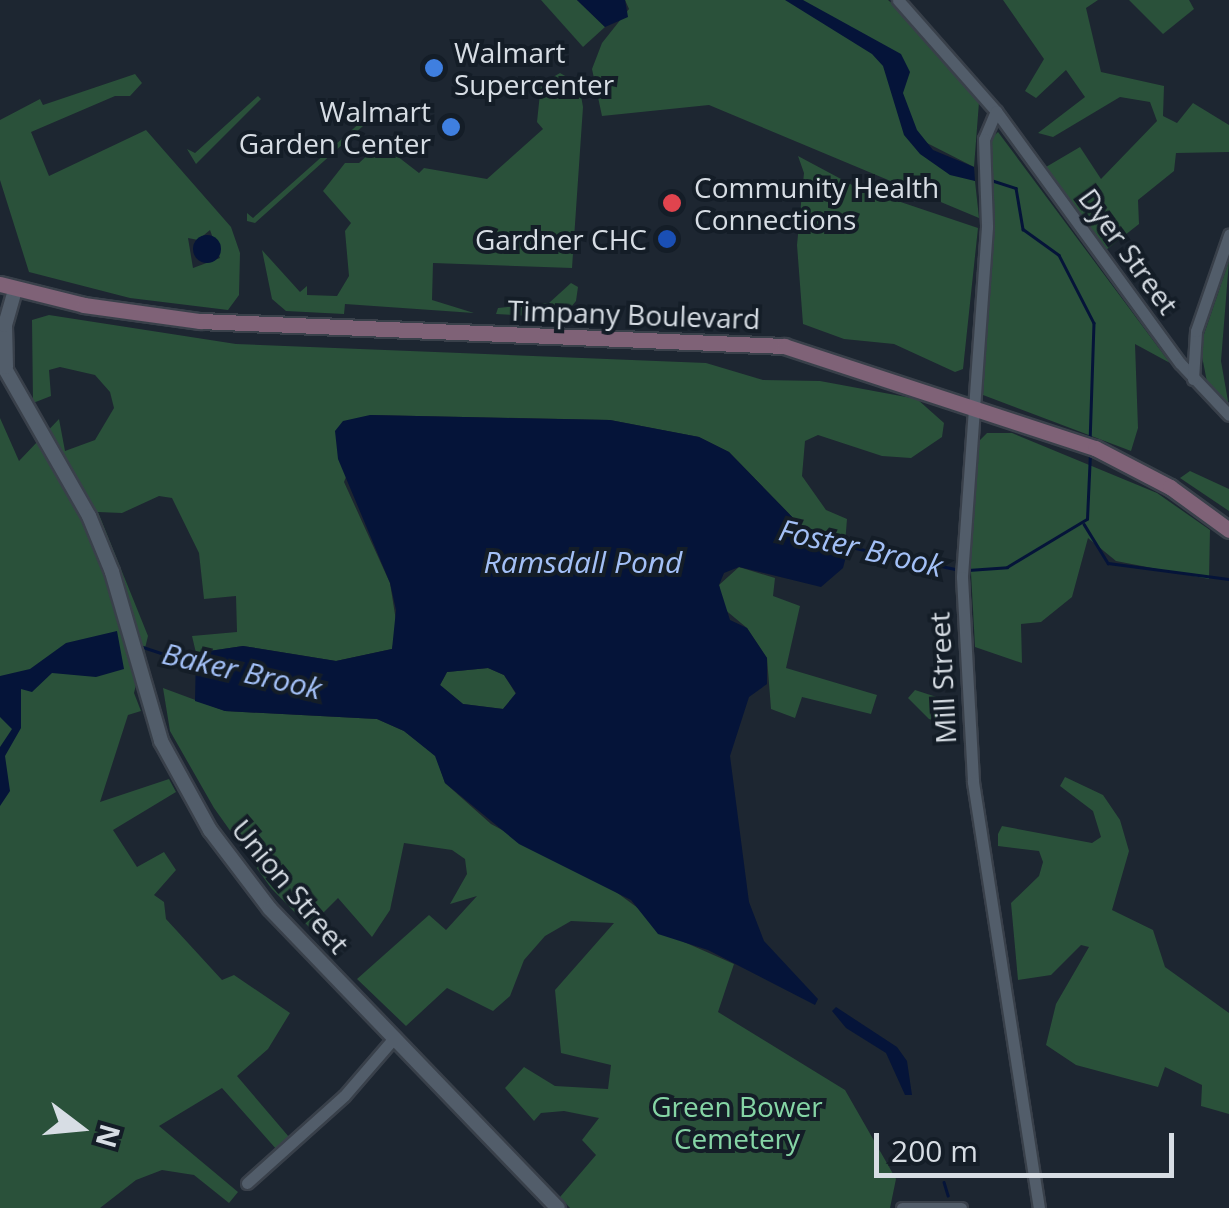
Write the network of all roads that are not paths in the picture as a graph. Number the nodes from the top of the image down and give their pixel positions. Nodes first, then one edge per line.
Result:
1 (898, 0) edge
2 (996, 111) junction
3 (1229, 234) edge
4 (8, 287) edge
5 (3, 367) edge
6 (1193, 379) junction
7 (970, 404) junction
8 (1229, 415) edge
9 (1229, 530) edge
10 (395, 1037) junction
11 (247, 1183) dead end
12 (558, 1208) edge
13 (902, 1208) edge
14 (958, 1208) edge
15 (1039, 1208) edge

1 - 2 street
2 - 6 street, Dyer Street
2 - 7 street, Mill Street
3 - 6 street
4 - 5 street
4 - 7 main road, Timpany Boulevard
5 - 10 street, Union Street
6 - 8 street, Dyer Street
7 - 9 main road, Timpany Boulevard
7 - 15 street, Mill Street
10 - 11 street
10 - 12 street, Union Street
13 - 14 street

